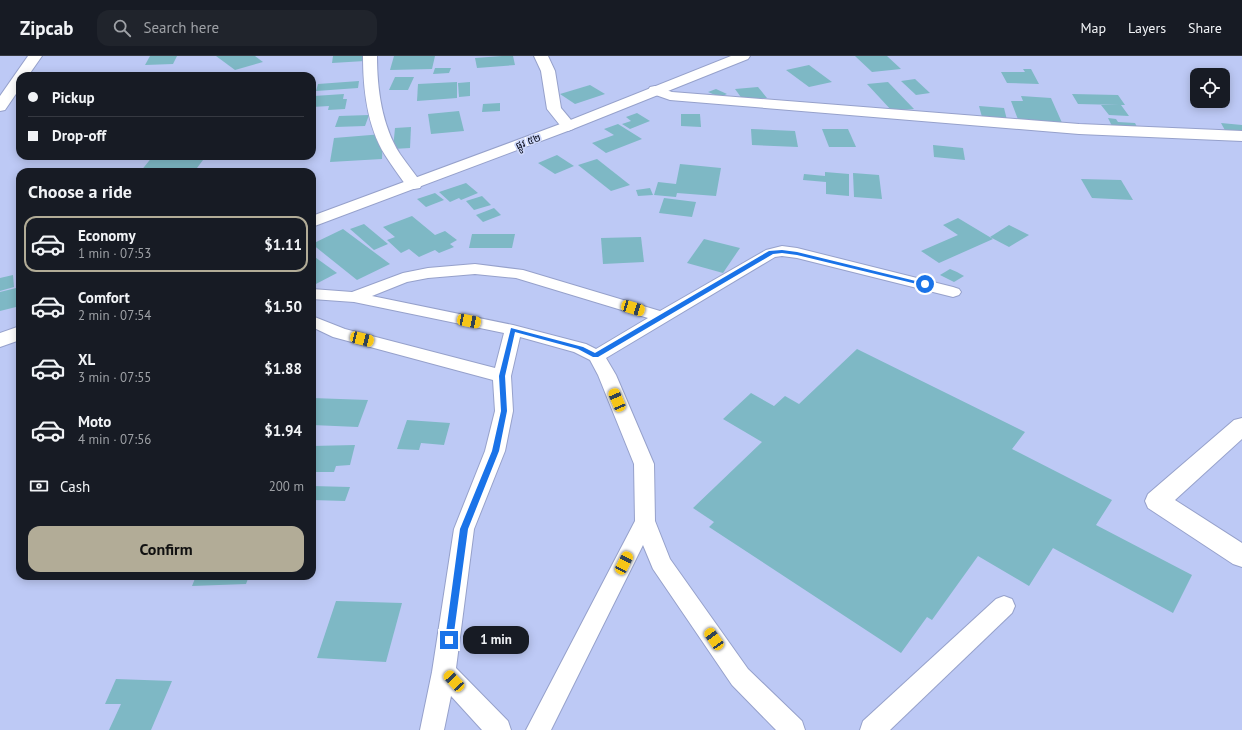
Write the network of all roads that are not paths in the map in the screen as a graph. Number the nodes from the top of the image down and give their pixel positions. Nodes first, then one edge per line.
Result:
1 (34, 56) edge
2 (370, 56) edge
3 (541, 56) edge
4 (743, 56) edge
5 (24, 72) edge
6 (16, 84) edge
7 (655, 90) junction
8 (0, 107) edge
9 (568, 126) junction
10 (1242, 136) edge
11 (414, 184) junction
12 (316, 221) edge
13 (953, 292) dead end
14 (316, 294) edge
15 (354, 297) junction
16 (662, 317) junction
17 (316, 323) edge
18 (513, 330) junction
19 (16, 334) edge
20 (0, 340) edge
21 (596, 356) junction
22 (502, 376) junction
23 (1242, 426) edge
24 (646, 521) junction
25 (1242, 556) edge
26 (1004, 606) dead end
27 (444, 672) junction
28 (432, 730) edge
29 (499, 730) edge
30 (538, 730) edge
31 (792, 730) edge
32 (872, 730) edge

1 - 5 street
2 - 11 street
3 - 9 street
4 - 7 street, ផ្លូវ ៥២
6 - 8 street
7 - 9 street, ផ្លូវ ៥២
7 - 10 street
9 - 11 street, ផ្លូវ ៥២
11 - 12 street, ផ្លូវ ៥២
13 - 16 lane
14 - 15 lane
15 - 16 lane
15 - 18 lane
16 - 21 lane
17 - 22 lane
18 - 21 lane
18 - 22 lane
19 - 20 street
21 - 24 lane
22 - 27 lane
23 - 25 street
24 - 30 lane
24 - 31 lane
26 - 32 lane
27 - 28 lane
27 - 29 lane

